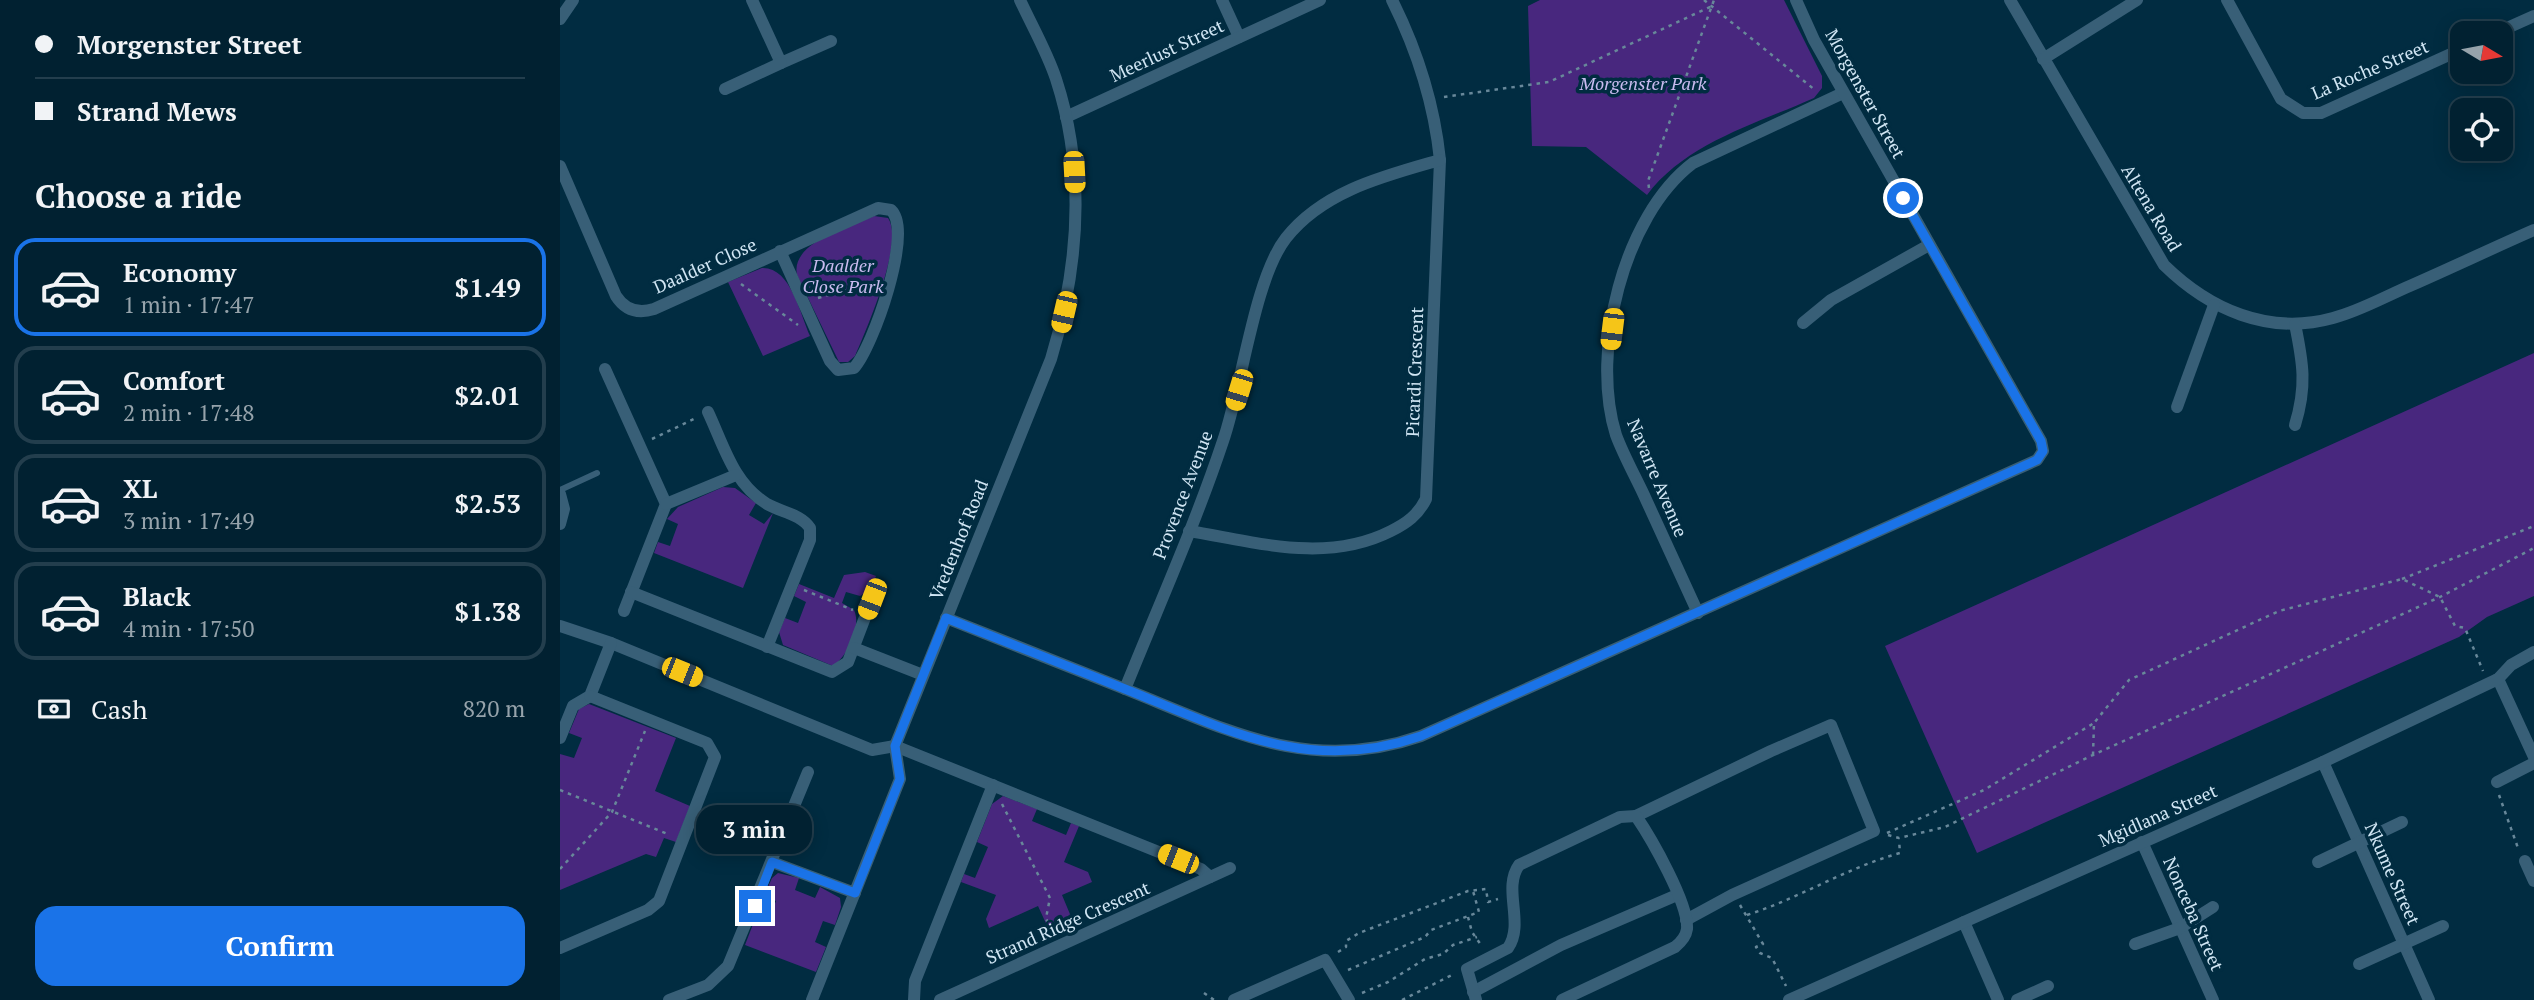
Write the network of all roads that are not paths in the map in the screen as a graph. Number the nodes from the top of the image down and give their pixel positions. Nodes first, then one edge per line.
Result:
1 (573, 0) edge
2 (752, 0) edge
3 (1020, 0) edge
4 (1222, 0) edge
5 (1320, 0) edge
6 (1392, 0) edge
7 (1796, 0) edge
8 (2010, 0) edge
9 (2137, 0) edge
10 (2227, 0) edge
11 (2534, 16) edge
12 (560, 19) edge
13 (2513, 25) edge
14 (1239, 37) junction
15 (831, 41) dead end
16 (2450, 54) edge
17 (2043, 59) junction
18 (781, 64) junction
19 (725, 89) dead end
20 (1843, 93) junction
21 (1066, 117) junction
22 (1440, 160) junction
23 (560, 166) edge
24 (2534, 230) edge
25 (1929, 245) junction
26 (780, 251) junction
27 (2214, 305) junction
28 (1803, 323) dead end
29 (2295, 324) junction
30 (605, 369) dead end
31 (2177, 407) dead end
32 (708, 412) road end
33 (2295, 425) dead end
34 (597, 473) dead end
35 (736, 475) junction
36 (560, 492) edge
37 (667, 504) junction
38 (560, 524) edge
39 (1189, 531) junction
40 (631, 592) junction
41 (872, 599) dead end
42 (624, 611) dead end
43 (1699, 613) junction
44 (946, 618) junction
45 (560, 626) edge
46 (611, 643) junction
47 (767, 646) junction
48 (854, 648) junction
49 (2534, 652) edge
50 (923, 675) junction
51 (2494, 681) junction
52 (1125, 689) junction
53 (590, 696) junction
54 (560, 738) edge
55 (895, 746) junction
56 (2534, 757) edge
57 (2323, 762) junction
58 (2534, 763) edge
59 (808, 772) dead end
60 (2497, 782) road end
61 (993, 785) junction
62 (1636, 817) junction
63 (2402, 822) dead end
64 (2142, 842) junction
65 (2360, 843) junction
66 (2525, 861) road end
67 (772, 862) junction
68 (2318, 862) dead end
69 (1230, 868) dead end
70 (1210, 877) junction
71 (2534, 881) edge
72 (855, 893) junction
73 (1677, 895) junction
74 (2213, 907) dead end
75 (1686, 920) junction
76 (1964, 922) junction
77 (2443, 926) dead end
78 (2180, 928) junction
79 (2136, 944) dead end
80 (2405, 945) junction
81 (560, 948) edge
82 (2359, 964) dead end
83 (708, 985) junction
84 (2048, 986) dead end
85 (1788, 994) edge
86 (1475, 996) edge
87 (669, 1000) edge
88 (710, 1000) edge
89 (812, 1000) edge
90 (914, 1000) edge
91 (940, 1000) edge
92 (1234, 1000) edge
93 (1347, 1000) edge
94 (1562, 1000) edge
95 (1998, 1000) edge
96 (2017, 1000) edge
97 (2213, 1000) edge
98 (2429, 1000) edge

1 - 12 street
2 - 18 street
3 - 21 street, Vredenhof Road
4 - 14 street
5 - 14 street, Meerlust Street
6 - 22 street, Picardi Crescent
7 - 20 street, Morgenster Street
8 - 17 street, Altena Road
9 - 17 street
10 - 16 street, La Roche Street
11 - 13 street
14 - 21 street, Meerlust Street
15 - 18 street
17 - 27 street, Altena Road
18 - 19 street
20 - 25 street, Morgenster Street
20 - 43 street, Navarre Avenue
21 - 44 street, Vredenhof Road
22 - 39 street, Provence Avenue
22 - 39 street, Picardi Crescent
23 - 26 street, Daalder Close
24 - 29 street, Altena Road
25 - 28 street
25 - 43 street, Morgenster Street
26 - 26 street, Daalder Close
27 - 29 street, Altena Road
27 - 31 street
29 - 33 street
30 - 37 street
32 - 35 street
34 - 36 lane
35 - 37 street
35 - 47 street
36 - 38 street
37 - 40 street
39 - 52 street, Provence Avenue
40 - 42 street
40 - 47 street
41 - 48 street
43 - 52 street, Morgenster Street
44 - 50 street, Vredenhof Road
44 - 52 street, Morgenster Street
45 - 46 street
46 - 53 street
46 - 55 street
47 - 48 street
48 - 50 street
49 - 51 street, Mgidlana Street
50 - 55 street, Vredenhof Road
51 - 56 street
51 - 57 street, Mgidlana Street
53 - 54 street
53 - 81 street
55 - 61 street
55 - 72 street
57 - 64 street, Mgidlana Street
57 - 65 street, Nkume Street
58 - 60 street
59 - 67 street
61 - 70 street
61 - 90 street
62 - 73 street
62 - 75 street
62 - 86 street
63 - 65 street
64 - 76 street, Mgidlana Street
64 - 78 street, Nonceba Street
65 - 68 street
65 - 80 street, Nkume Street
66 - 71 street
67 - 72 street
67 - 83 street
69 - 70 street, Strand Ridge Crescent
70 - 91 street, Strand Ridge Crescent
72 - 89 street
73 - 75 street
73 - 86 street
74 - 78 street
75 - 94 street
76 - 85 street, Mgidlana Street
76 - 95 street
77 - 80 street
78 - 79 street
78 - 97 street, Nonceba Street
80 - 82 street
80 - 98 street, Nkume Street
83 - 87 street
83 - 88 street
84 - 96 street
92 - 93 street

